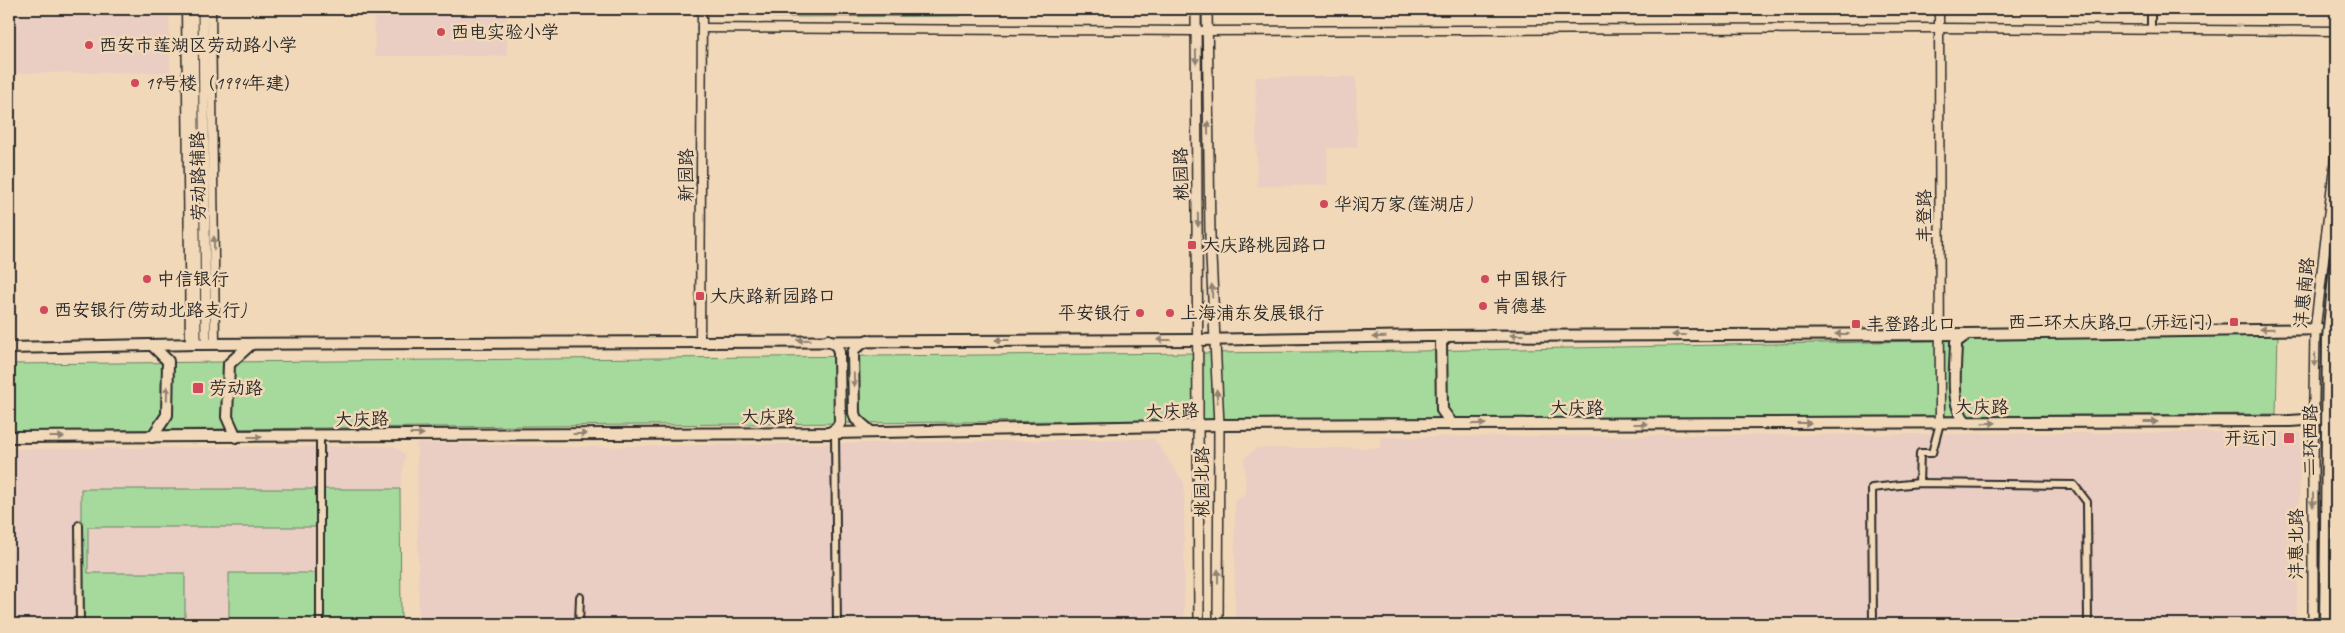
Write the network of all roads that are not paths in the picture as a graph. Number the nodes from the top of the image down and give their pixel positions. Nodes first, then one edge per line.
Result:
1 (186, 9) edge
2 (193, 9) edge
3 (203, 9) edge
4 (211, 9) edge
5 (702, 9) edge
6 (1196, 9) edge
7 (1207, 9) edge
8 (1939, 9) edge
9 (2151, 9) edge
10 (702, 28) junction
11 (1939, 28) junction
12 (2151, 30) junction
13 (1195, 31) junction
14 (1206, 31) junction
15 (2336, 31) edge
16 (2336, 155) edge
17 (2336, 256) edge
18 (2336, 329) edge
19 (2316, 330) junction
20 (1940, 333) junction
21 (1968, 334) junction
22 (1430, 336) junction
23 (1448, 336) junction
24 (1213, 339) junction
25 (700, 340) junction
26 (828, 340) junction
27 (869, 340) junction
28 (1198, 340) junction
29 (202, 344) junction
30 (251, 344) junction
31 (152, 345) junction
32 (9, 348) edge
33 (2336, 418) edge
34 (2313, 419) junction
35 (1942, 423) junction
36 (1967, 423) junction
37 (1430, 424) junction
38 (1452, 424) junction
39 (1219, 425) junction
40 (1199, 427) junction
41 (871, 432) junction
42 (832, 433) junction
43 (2314, 434) joint
44 (320, 436) junction
45 (2336, 436) edge
46 (9, 437) edge
47 (152, 437) junction
48 (236, 437) junction
49 (1919, 483) junction
50 (79, 525) dead end
51 (580, 597) dead end
52 (80, 624) edge
53 (320, 624) edge
54 (579, 624) edge
55 (837, 624) edge
56 (1199, 624) edge
57 (1218, 624) edge
58 (1873, 624) edge
59 (2088, 624) edge
60 (2313, 624) edge
61 (2325, 624) edge
62 (2336, 624) edge

1 - 29 street, 劳动路辅路
2 - 29 main road
3 - 29 main road
29 -> 4 street, 劳动路辅路
5 - 10 street, 新园路
6 - 13 main road, 桃园路
7 - 14 main road, 桃园路
8 - 11 street, 丰登路
9 - 12 street
10 - 13 street
10 - 25 street, 新园路
11 - 12 street
11 - 14 street
11 - 20 street, 丰登路
12 - 15 street
13 - 14 street
13 -> 28 main road, 桃园路
24 -> 14 main road, 桃园路
16 - 19 main road, 沣惠南路
17 - 61 main road, 二环西路, bridge
18 - 19 main road
19 -> 21 main road
19 -> 34 main road, 沣惠南路
20 - 21 main road
20 -> 23 main road
20 - 35 main road
21 - 36 main road
22 - 23 main road
22 -> 24 main road
22 - 37 main road
23 - 38 main road
24 - 28 main road
39 -> 24 main road, 桃园北路
26 -> 25 main road
25 - 30 main road
26 - 27 main road
26 - 42 main road
28 -> 27 main road
27 -> 41 main road
28 - 40 main road, 桃园北路
29 - 30 main road
29 - 31 main road
30 - 48 main road
31 - 32 main road
47 -> 31 main road
33 - 34 main road, 大庆路
36 -> 34 main road, 大庆路
34 - 43 main road, 沣惠南路
35 - 36 main road, 大庆路
38 -> 35 main road, 大庆路
35 - 49 street
37 - 38 main road, 大庆路
37 - 39 main road, 大庆路
39 - 40 main road, 大庆路
57 -> 39 main road, 桃园北路
40 - 41 main road, 大庆路
40 - 56 main road, 桃园北路
41 - 42 main road, 大庆路
44 -> 42 main road, 大庆路
42 - 55 street
43 -> 60 main road, 沣惠北路
48 -> 44 main road, 大庆路
44 - 53 street
45 - 62 main road, 二环西路
46 -> 47 main road, 大庆路
47 - 48 main road, 大庆路
49 - 58 street
49 - 59 street
50 - 52 street
51 - 54 street

